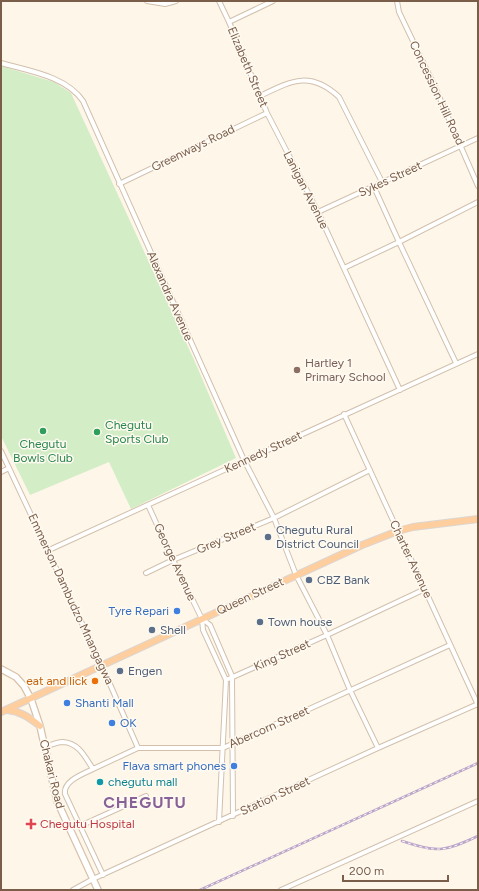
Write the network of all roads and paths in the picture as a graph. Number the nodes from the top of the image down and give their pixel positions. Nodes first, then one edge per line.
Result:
1 (148, 1) edge
2 (176, 1) edge
3 (219, 1) edge
4 (273, 1) edge
5 (397, 1) edge
6 (229, 22) junction
7 (1, 63) edge
8 (260, 96) junction
9 (267, 113) junction
10 (478, 138) edge
11 (461, 146) junction
12 (382, 182) junction
13 (119, 184) junction
14 (478, 186) edge
15 (374, 187) junction
16 (478, 202) edge
17 (318, 212) junction
18 (399, 242) junction
19 (344, 268) junction
20 (478, 354) edge
21 (456, 363) junction
22 (400, 390) junction
23 (344, 414) junction
24 (1, 451) edge
25 (244, 460) junction
26 (9, 468) junction
27 (370, 470) junction
28 (1, 472) edge
29 (148, 505) junction
30 (274, 518) junction
31 (478, 519) edge
32 (398, 531) junction
33 (48, 550) junction
34 (174, 560) junction
35 (146, 574) dead end
36 (296, 575) junction
37 (425, 589) junction
38 (202, 619) junction
39 (327, 635) junction
40 (450, 645) junction
41 (102, 666) junction
42 (1, 669) edge
43 (232, 676) junction
44 (226, 680) junction
45 (350, 690) junction
46 (31, 699) junction
47 (478, 705) edge
48 (4, 711) edge
49 (40, 726) junction
50 (233, 743) junction
51 (45, 747) junction
52 (138, 748) junction
53 (222, 748) junction
54 (378, 748) junction
55 (92, 769) junction
56 (146, 796) dead end
57 (478, 801) edge
58 (233, 816) junction
59 (219, 822) junction
60 (80, 826) junction
61 (103, 875) junction
62 (93, 879) junction
63 (73, 890) edge
64 (98, 890) edge
65 (281, 890) edge

1 - 2 street
3 - 6 street
4 - 6 street, Elizabeth Street
5 - 11 street, Concession Hill Road
6 - 8 street, Elizabeth Street
7 - 13 street, Alexandra Avenue
8 - 9 street, Elizabeth Street
8 - 12 street
9 - 13 street, Greenways Road
9 - 17 street, Lanigan Avenue
10 - 11 street, Sykes Street
11 - 12 street, Sykes Street
11 - 14 street, Concession Hill Road
12 - 15 street, Sykes Street
13 - 25 street, Alexandra Avenue
15 - 17 street, Sykes Street
15 - 18 street
16 - 18 street
17 - 19 street, Lanigan Avenue
18 - 19 street
18 - 21 street
19 - 22 street, Lanigan Avenue
20 - 21 street, Kennedy Street
21 - 22 street, Kennedy Street
22 - 23 street, Kennedy Street
23 - 25 street, Kennedy Street
23 - 27 street, Charter Avenue
24 - 26 street, Emmerson Dambudzo Mnangagwa
25 - 29 street, Kennedy Street
25 - 30 street, Alexandra Avenue
26 - 28 street
26 - 33 street, Emmerson Dambudzo Mnangagwa
27 - 30 street, Grey Street
27 - 32 street, Charter Avenue
29 - 33 street, Kennedy Street
29 - 34 street, George Avenue
30 - 34 street, Grey Street
30 - 36 street, Alexandra Avenue
31 - 32 highway, Queen Street
32 - 36 highway, Queen Street
32 - 37 street, Charter Avenue
33 - 41 street, Emmerson Dambudzo Mnangagwa
34 - 35 street, Grey Street
34 - 38 street, George Avenue
36 - 38 highway, Queen Street
36 - 39 street, Alexandra Avenue
37 - 39 street, King Street
37 - 40 street, Charter Avenue
38 - 41 highway, Queen Street
38 - 43 street, George Avenue
38 - 44 street, George Avenue
39 - 43 street, King Street
39 - 45 street, Alexandra Avenue
40 - 45 street, Abercorn Street
40 - 47 street, Charter Avenue
41 - 46 highway, Queen Street
41 - 52 street, Emmerson Dambudzo Mnangagwa
42 - 46 main road, Chakari Road
43 - 44 street, King Street
43 - 50 street, George Avenue
44 - 53 street, George Avenue
45 - 50 street, Abercorn Street
45 - 54 street, Alexandra Avenue
46 - 48 highway, Queen Street
46 - 49 main road, Chakari Road
47 - 54 street, Station Street
48 - 49 highway
49 - 51 main road, Chakari Road
50 - 53 street, Abercorn Street
50 - 58 street, George Avenue
51 - 55 street
51 - 62 main road, Chakari Road
52 - 53 street, Abercorn Street
52 - 55 street, Abercorn Street
53 - 59 street, George Avenue
54 - 58 street, Station Street
55 - 60 street, Abercorn Street
56 - 60 street
57 - 65 street
58 - 59 street, Station Street
59 - 61 street, Station Street
60 - 61 street
61 - 62 street, Station Street
62 - 63 street, Station Street
62 - 64 main road, Chakari Road

